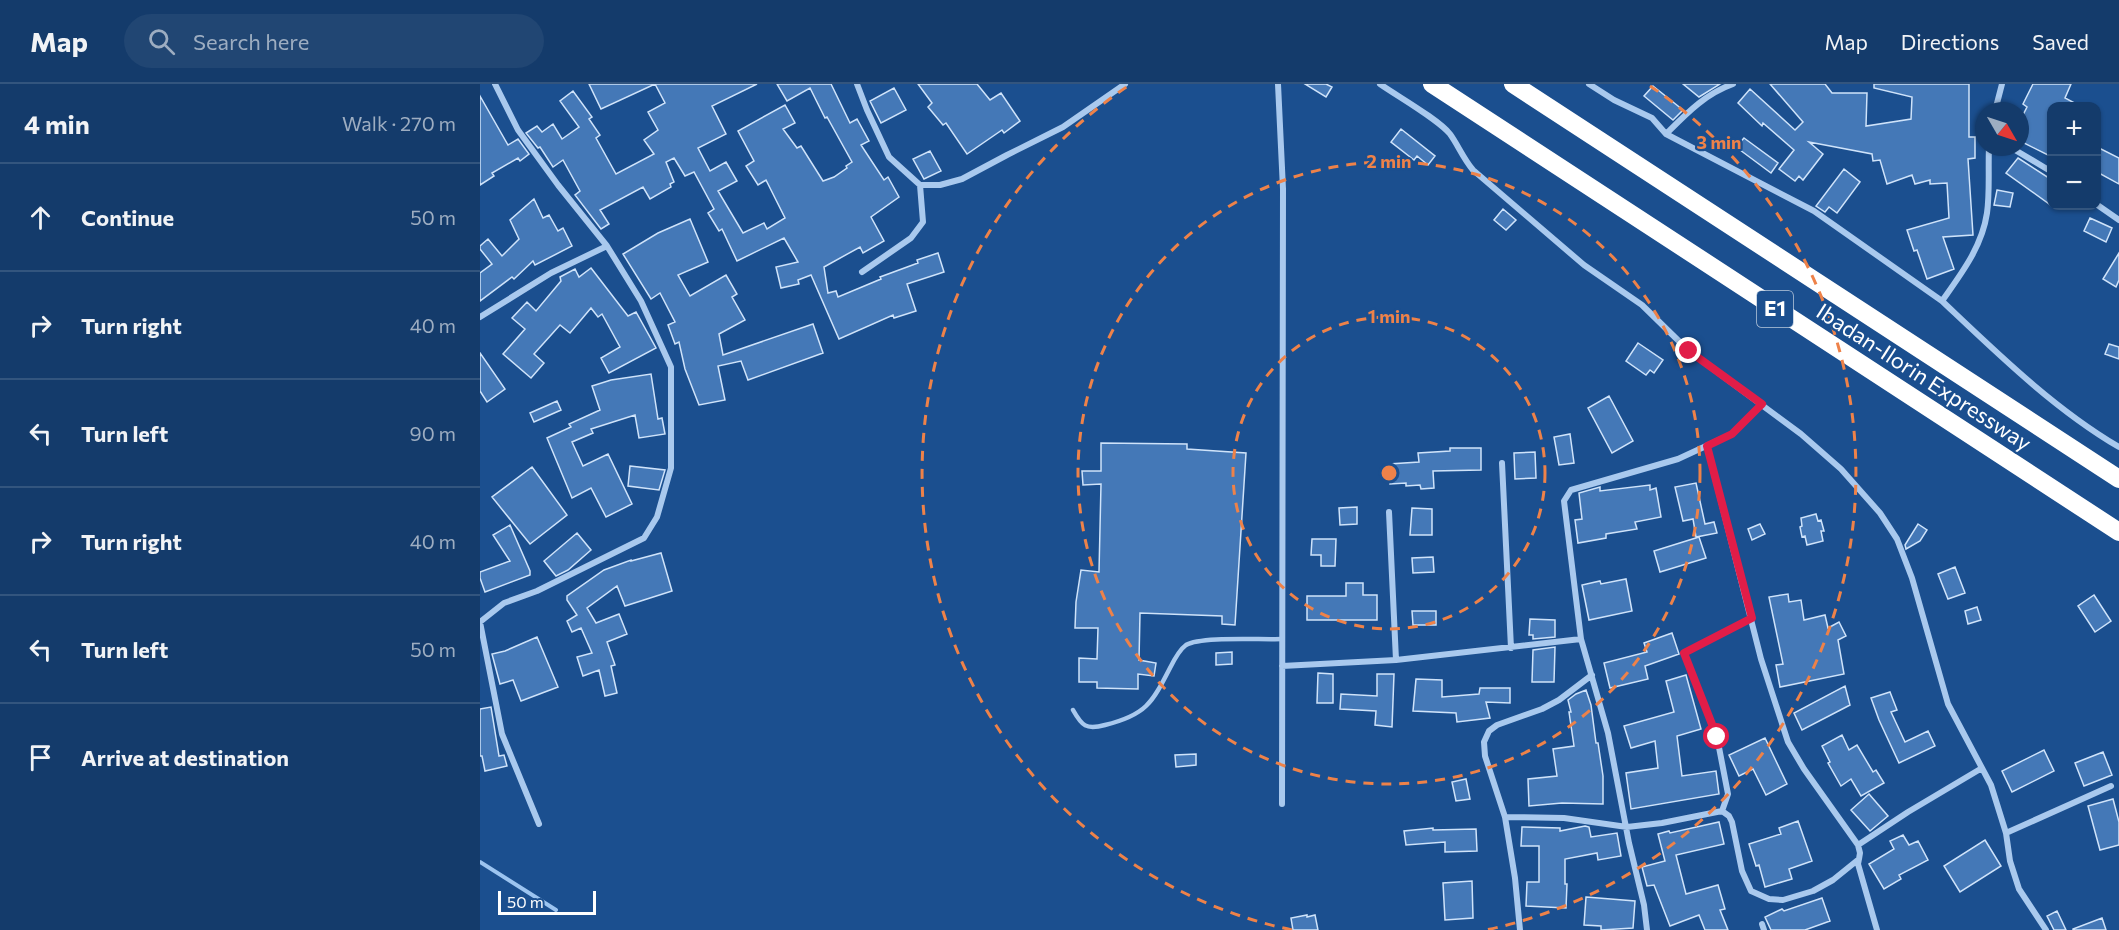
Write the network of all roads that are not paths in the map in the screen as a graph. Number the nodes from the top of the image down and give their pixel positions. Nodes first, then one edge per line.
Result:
1 (495, 84) edge
2 (857, 84) edge
3 (1125, 84) edge
4 (1278, 84) edge
5 (1380, 84) edge
6 (1432, 84) edge
7 (1513, 84) edge
8 (1589, 84) edge
9 (1733, 84) edge
10 (2002, 84) edge
11 (1997, 102) edge
12 (1666, 134) junction
13 (1989, 156) edge
14 (2025, 156) edge
15 (2047, 169) edge
16 (920, 184) junction
17 (2101, 207) edge
18 (2119, 220) edge
19 (607, 246) junction
20 (862, 272) dead end
21 (1942, 301) junction
22 (480, 317) edge
23 (1762, 404) junction
24 (1707, 446) junction
25 (2119, 447) edge
26 (1502, 463) dead end
27 (2119, 479) edge
28 (1389, 512) dead end
29 (2119, 532) edge
30 (1752, 618) junction
31 (1282, 639) junction
32 (1581, 639) junction
33 (1511, 648) junction
34 (1396, 660) junction
35 (1282, 666) junction
36 (1592, 675) junction
37 (1073, 710) dead end
38 (1982, 768) junction
39 (2111, 786) dead end
40 (1282, 804) dead end
41 (1722, 811) junction
42 (1505, 817) junction
43 (539, 824) dead end
44 (1627, 827) junction
45 (2006, 833) junction
46 (1858, 845) junction
47 (1859, 860) junction
48 (1520, 930) edge
49 (1647, 930) edge
50 (1877, 930) edge
51 (2046, 930) edge

1 - 19 street
2 - 16 street
3 - 16 street
4 - 31 street
5 - 23 street
6 - 29 highway, Ibadan-Ilorin Expressway / E1
7 - 27 highway, Ibadan-Ilorin Expressway / E1
8 - 12 street
9 - 12 street
10 - 11 street
12 - 21 street
13 - 21 street
14 - 15 street
16 - 20 street
17 - 18 street
19 - 22 street
19 - 43 street
21 - 25 street
23 - 24 street
23 - 38 street
24 - 30 street
24 - 32 street
26 - 33 street
28 - 34 street
30 - 41 street
30 - 46 street
31 - 35 street
31 - 37 lane
32 - 33 street
32 - 36 street
33 - 34 street
34 - 35 street
35 - 40 street
36 - 42 street
36 - 44 street
38 - 45 street
38 - 46 street
39 - 45 street
41 - 44 street
41 - 47 street
42 - 44 street
42 - 48 street
44 - 49 street
45 - 51 street
46 - 47 street
47 - 50 street

